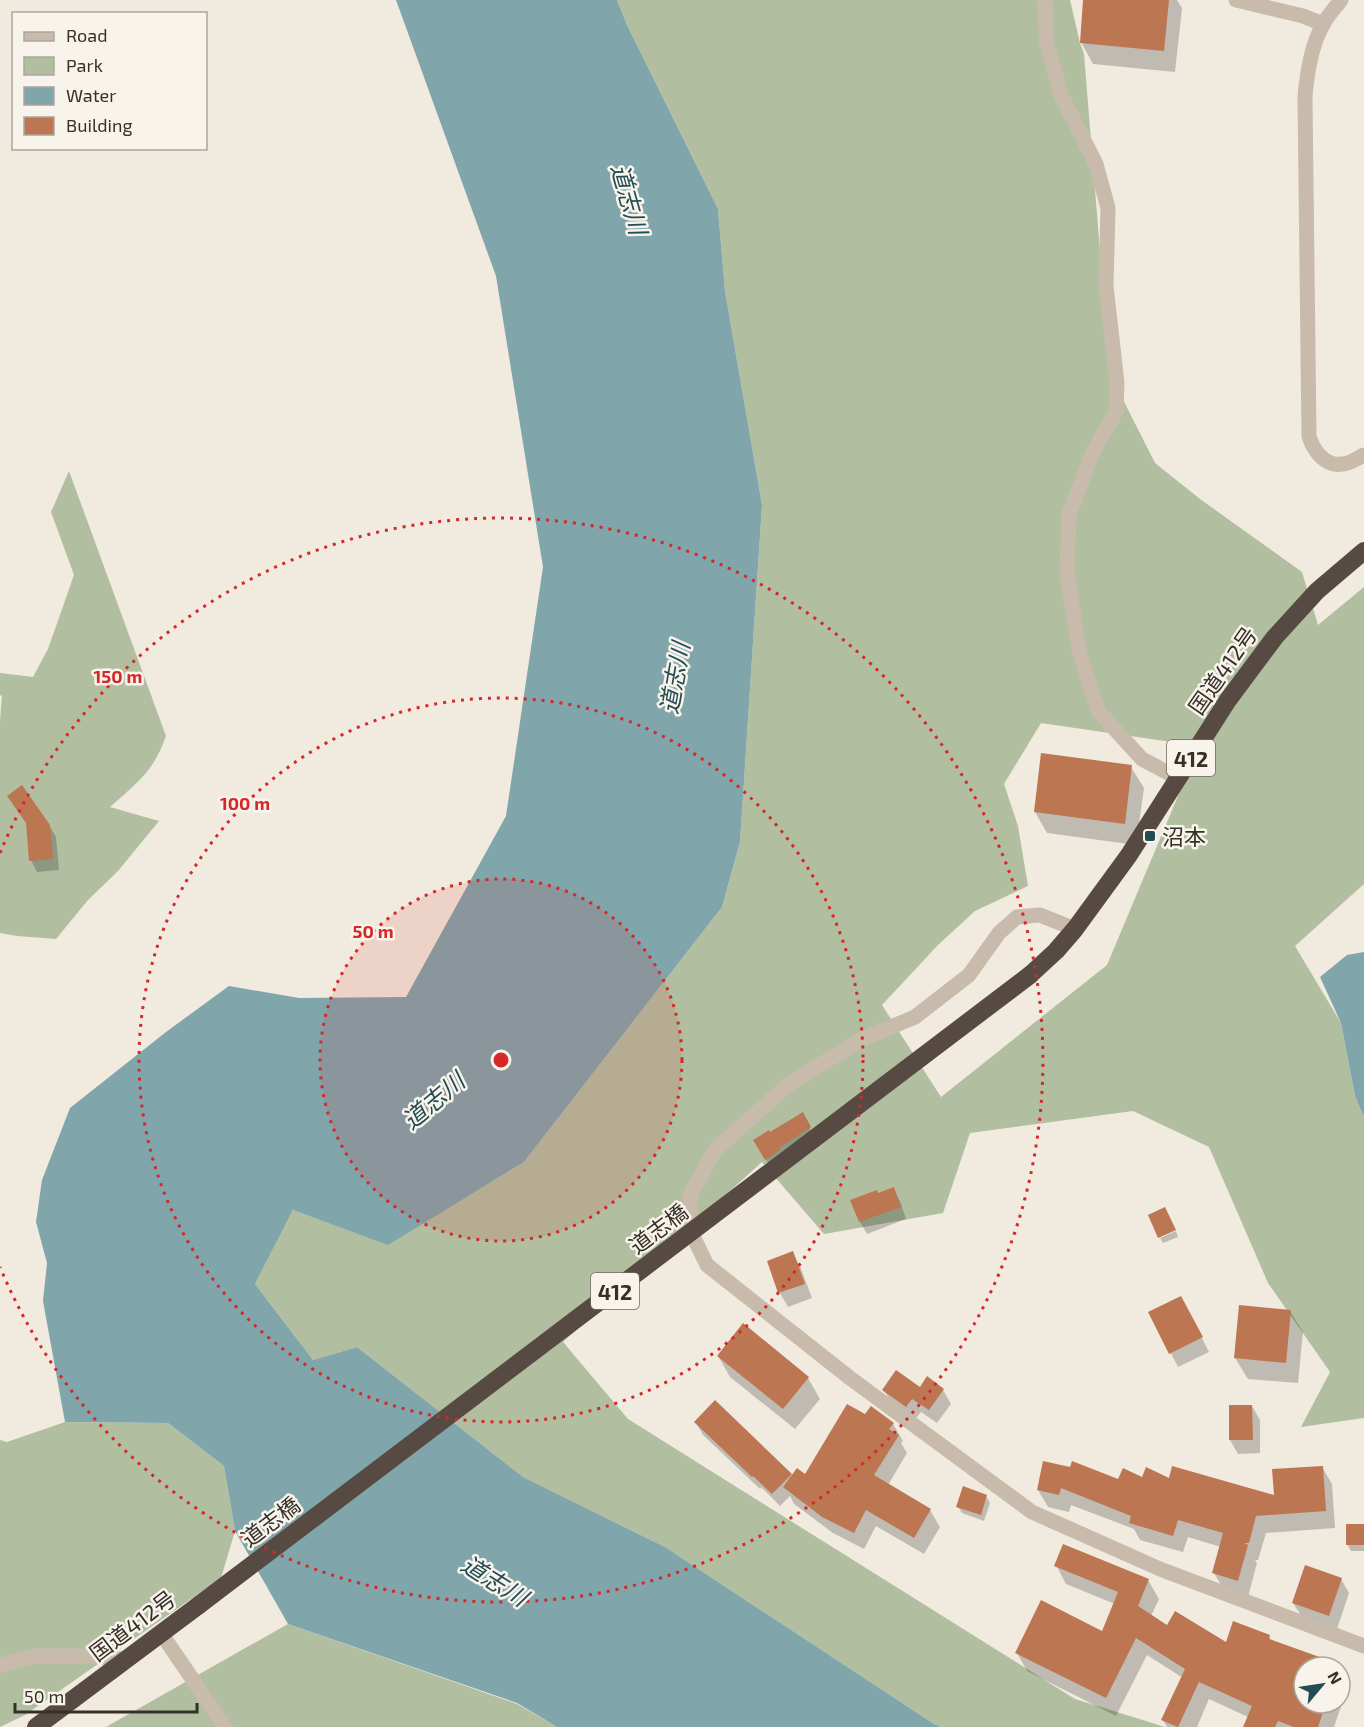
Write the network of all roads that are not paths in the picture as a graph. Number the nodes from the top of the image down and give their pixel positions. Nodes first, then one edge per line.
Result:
1 (1045, 0) edge
2 (1236, 0) edge
3 (1341, 0) edge
4 (1323, 24) junction
5 (1364, 454) edge
6 (1364, 551) edge
7 (1178, 778) junction
8 (1075, 929) junction
9 (1030, 975) joint
10 (199, 1605) joint
11 (161, 1633) junction
12 (1364, 1646) edge
13 (127, 1659) junction
14 (0, 1666) edge
15 (36, 1727) edge
16 (225, 1727) edge

1 - 7 street
2 - 4 street
3 - 4 street
4 - 5 street
6 - 7 highway, 国道412号 / 412
7 - 8 highway, 国道412号 / 412
8 - 9 highway, 国道412号 / 412
8 - 12 street
9 - 10 highway, 道志橋 / 412, bridge
10 - 11 highway, 国道412号 / 412
11 - 13 highway, 国道412号 / 412
11 - 16 street
13 - 14 street
13 - 15 highway, 国道412号 / 412

